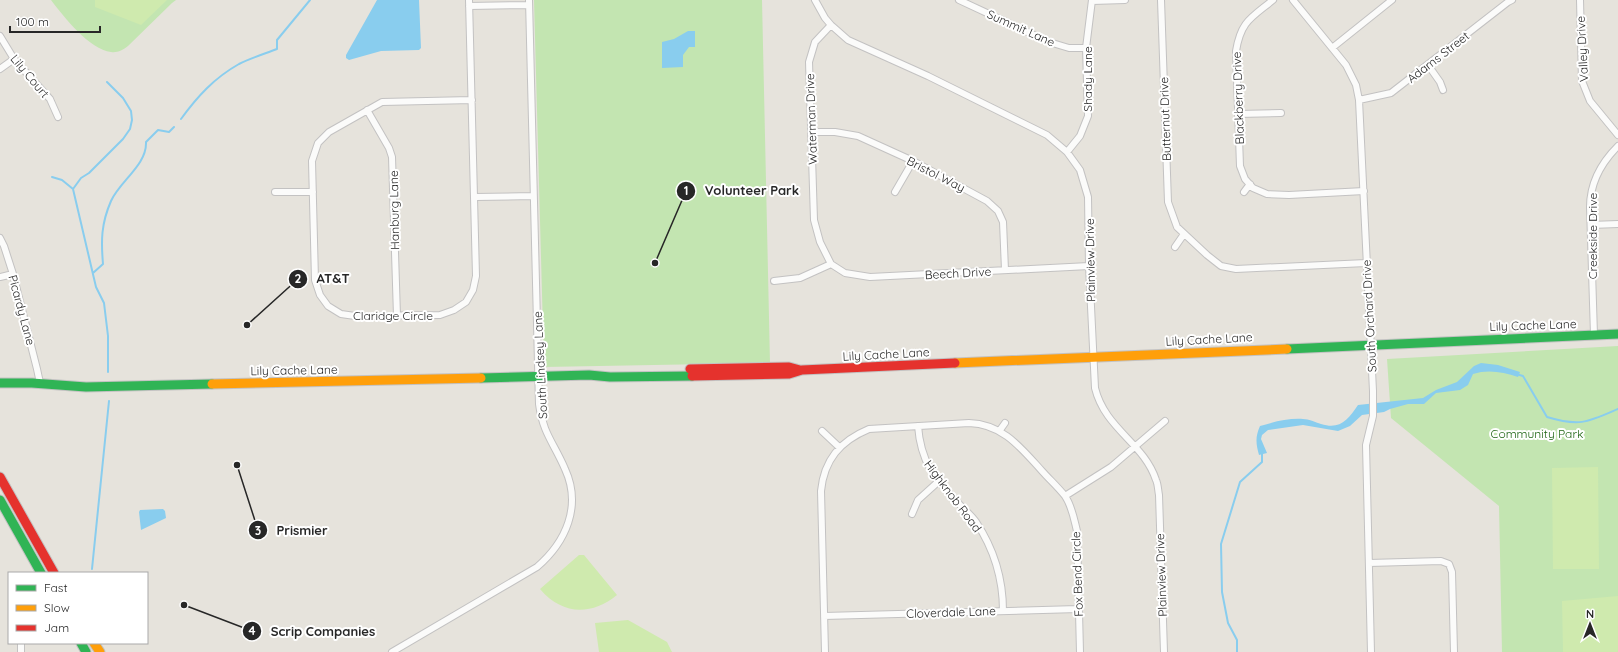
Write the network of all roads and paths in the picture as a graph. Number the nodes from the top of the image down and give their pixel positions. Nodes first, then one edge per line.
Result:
1 (815, 0) edge
2 (959, 0) edge
3 (1125, 0) edge
4 (1161, 0) edge
5 (1273, 0) edge
6 (1294, 0) edge
7 (1392, 0) edge
8 (1512, 0) edge
9 (1580, 0) edge
10 (1092, 1) edge
11 (469, 3) edge
12 (529, 3) edge
13 (830, 25) junction
14 (0, 36) edge
15 (1086, 48) junction
16 (1332, 48) junction
17 (14, 59) junction
18 (1428, 65) junction
19 (0, 70) edge
20 (1443, 90) dead end
21 (472, 100) junction
22 (1359, 100) junction
23 (367, 110) junction
24 (1281, 113) dead end
25 (1238, 114) junction
26 (58, 117) dead end
27 (812, 132) junction
28 (1618, 135) edge
29 (1618, 146) edge
30 (1067, 152) junction
31 (913, 161) junction
32 (1250, 184) junction
33 (1364, 191) junction
34 (276, 192) dead end
35 (313, 192) junction
36 (895, 192) dead end
37 (1244, 192) dead end
38 (533, 196) junction
39 (475, 197) junction
40 (1618, 224) edge
41 (1591, 225) junction
42 (1184, 234) junction
43 (0, 238) edge
44 (1175, 247) dead end
45 (1366, 263) junction
46 (831, 264) junction
47 (1089, 266) junction
48 (1005, 270) junction
49 (12, 274) junction
50 (0, 278) edge
51 (774, 281) dead end
52 (397, 316) junction
53 (1618, 334) edge
54 (1594, 335) junction
55 (1371, 344) junction
56 (1093, 357) junction
57 (539, 376) junction
58 (0, 383) edge
59 (40, 383) junction
60 (1165, 421) dead end
61 (1005, 423) dead end
62 (918, 426) junction
63 (1000, 430) junction
64 (822, 431) dead end
65 (839, 447) junction
66 (1135, 448) junction
67 (0, 477) edge
68 (939, 481) junction
69 (1065, 496) junction
70 (0, 500) edge
71 (912, 514) dead end
72 (1369, 563) junction
73 (40, 572) edge
74 (53, 572) edge
75 (1078, 609) junction
76 (1003, 611) junction
77 (824, 616) junction
78 (392, 652) edge
79 (825, 652) edge
80 (1080, 652) edge
81 (1164, 652) edge
82 (1371, 652) edge
83 (1454, 652) edge

1 - 13 street, Plainview Drive
2 - 15 street, Summit Lane
3 - 10 street
4 - 42 street, Butternut Drive
5 - 25 street, Blackberry Drive
6 - 16 street, South Orchard Drive
7 - 16 street
8 - 18 street, Adams Street
9 - 28 street, Valley Drive
10 - 15 street, Shady Lane
11 - 12 street
11 - 21 street, Claridge Circle
12 - 38 street, South Lindsey Lane
13 - 27 street, Waterman Drive
13 - 30 street, Plainview Drive
14 - 17 street, Lily Court
15 - 30 street, Shady Lane
16 - 22 street, South Orchard Drive
17 - 19 street
17 - 26 street, Lily Court
18 - 20 street
18 - 22 street, Adams Street
21 - 23 street, Claridge Circle
21 - 39 street, Claridge Circle
22 - 33 street, South Orchard Drive
23 - 35 street, Claridge Circle
23 - 52 street, Hanburg Lane
24 - 25 street
25 - 32 street, Blackberry Drive
27 - 31 street, Bristol Way
27 - 46 street, Waterman Drive
29 - 41 street, Creekside Drive
30 - 47 street, Plainview Drive
31 - 36 street
31 - 48 street, Bristol Way
32 - 33 street, Blackberry Drive
32 - 37 street
33 - 45 street, South Orchard Drive
34 - 35 street
35 - 52 street, Claridge Circle
38 - 39 street
38 - 57 street, South Lindsey Lane
39 - 52 street, Claridge Circle
40 - 41 street
41 - 54 street, Creekside Drive
42 - 44 street
42 - 45 street, Butternut Drive
43 - 49 street, Picardy Lane
45 - 55 street, South Orchard Drive
46 - 48 street, Beech Drive
46 - 51 street
47 - 48 street, Beech Drive
47 - 56 street, Plainview Drive
49 - 50 street
49 - 59 street, Picardy Lane
53 - 54 street, Lily Cache Lane
54 - 55 street, Lily Cache Lane
55 - 56 street, Lily Cache Lane
55 - 72 street, South Orchard Drive
56 - 57 street, Lily Cache Lane
56 - 66 street, Plainview Drive
57 - 59 street, Lily Cache Lane
57 - 78 street, South Lindsey Lane
58 - 59 street, Lily Cache Lane
60 - 66 street
61 - 63 street
62 - 63 street, Fox Bend Circle
62 - 65 street, Fox Bend Circle
62 - 68 street, Highknob Road
63 - 69 street, Fox Bend Circle
64 - 65 street
65 - 77 street, Fox Bend Circle
66 - 69 street
66 - 81 street, Plainview Drive
67 - 74 street
68 - 71 street
68 - 76 street, Highknob Road
69 - 75 street, Fox Bend Circle
70 - 73 street
72 - 82 street, South Orchard Drive
72 - 83 street
75 - 76 street, Cloverdale Lane
75 - 80 street, Fox Bend Circle
76 - 77 street, Cloverdale Lane
77 - 79 street, Fox Bend Circle

